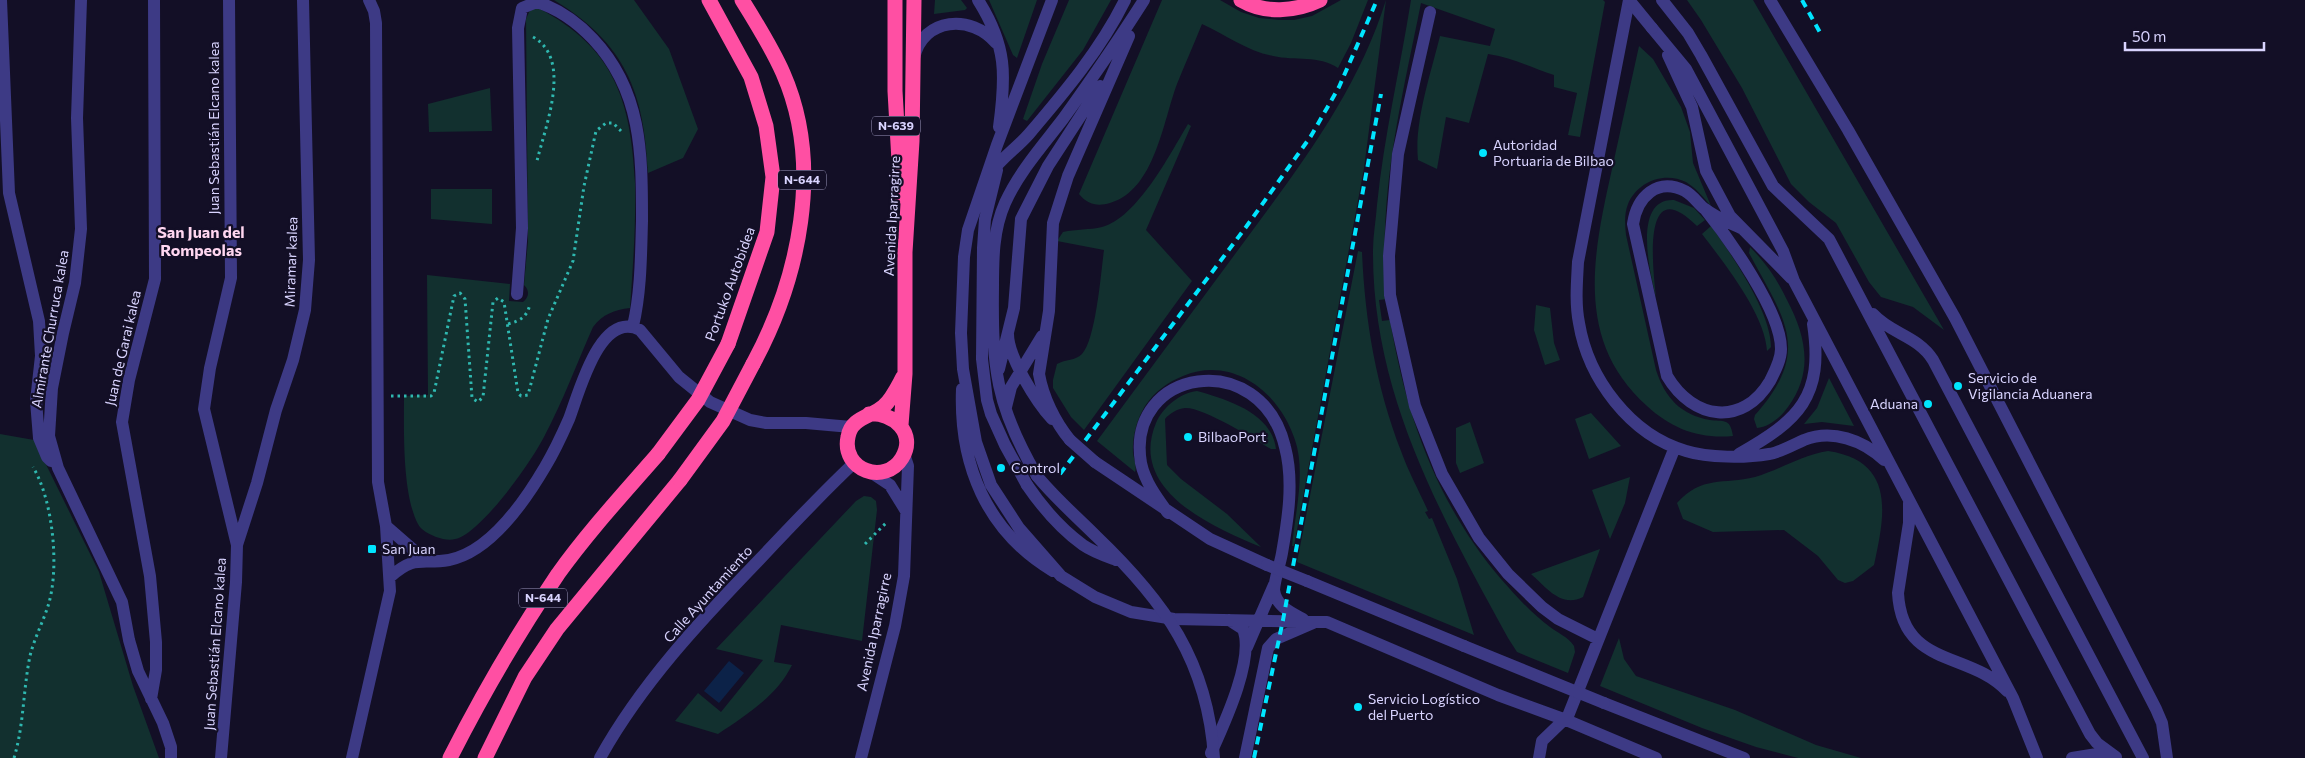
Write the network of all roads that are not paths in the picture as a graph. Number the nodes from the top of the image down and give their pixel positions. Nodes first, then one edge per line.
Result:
1 (1, 0) edge
2 (82, 0) edge
3 (154, 0) edge
4 (229, 0) edge
5 (303, 0) edge
6 (369, 0) edge
7 (709, 0) edge
8 (742, 0) edge
9 (895, 0) edge
10 (914, 0) edge
11 (978, 0) edge
12 (1052, 0) edge
13 (1125, 0) edge
14 (1144, 0) edge
15 (1241, 0) edge
16 (1320, 0) edge
17 (1629, 0) edge
18 (1662, 0) edge
19 (1770, 0) edge
20 (1430, 12) dead end
21 (1662, 42) junction
22 (1124, 47) junction
23 (1000, 52) junction
24 (913, 62) junction
25 (1012, 106) junction
26 (997, 145) junction
27 (999, 162) junction
28 (987, 179) junction
29 (1723, 205) junction
30 (1705, 209) junction
31 (1728, 221) junction
32 (1744, 229) junction
33 (1735, 247) junction
34 (905, 252) junction
35 (1794, 281) junction
36 (517, 294) dead end
37 (1859, 297) junction
38 (1811, 313) junction
39 (1010, 324) junction
40 (1047, 324) junction
41 (633, 326) junction
42 (1021, 370) junction
43 (905, 374) junction
44 (1001, 397) junction
45 (869, 414) junction
46 (1007, 416) junction
47 (901, 425) junction
48 (851, 427) junction
49 (1067, 435) junction
50 (1675, 447) junction
51 (904, 454) junction
52 (1737, 455) junction
53 (854, 463) junction
54 (1891, 467) junction
55 (58, 468) junction
56 (872, 473) junction
57 (1909, 500) junction
58 (906, 511) junction
59 (1168, 513) junction
60 (386, 526) junction
61 (237, 545) junction
62 (425, 560) junction
63 (1122, 564) junction
64 (390, 577) junction
65 (1274, 585) junction
66 (1224, 619) junction
67 (1259, 620) junction
68 (1307, 621) junction
69 (1321, 621) junction
70 (1598, 639) junction
71 (1245, 651) junction
72 (2013, 698) junction
73 (151, 699) junction
74 (1566, 720) junction
75 (171, 758) edge
76 (221, 758) edge
77 (352, 758) edge
78 (450, 758) edge
79 (485, 758) edge
80 (600, 758) edge
81 (861, 758) edge
82 (1209, 758) edge
83 (1214, 758) edge
84 (1245, 758) edge
85 (1539, 758) edge
86 (1656, 758) edge
87 (1744, 758) edge
88 (2037, 758) edge
89 (2072, 758) edge
90 (2117, 758) edge
91 (2143, 758) edge
92 (2167, 758) edge

1 - 55 street
2 - 55 street, Almirante Churruca kalea
3 - 73 street, Juan de Garai kalea
4 - 61 street, Juan Sebastián Elcano kalea
5 - 61 street, Miramar kalea
6 - 60 street
7 - 78 highway, Portuko Autobidea / N-644, bridge
8 - 79 highway, N-644, bridge
9 - 34 highway, N-639
10 - 24 highway, Avenida Iparragirre / N-639
11 - 23 street
12 - 25 street
13 - 27 street
14 - 22 street
14 - 44 street
15 - 16 highway
17 - 21 street, bridge
17 - 50 street
18 - 37 street
19 - 92 street
20 - 70 street
21 - 29 street
21 - 35 street
22 - 39 street
22 - 40 street
23 - 24 street
23 - 26 street
24 - 34 highway, Avenida Iparragirre / N-639
25 - 26 street
25 - 27 street
26 - 28 street
27 - 28 street
27 - 63 street, bridge
28 - 66 street
29 - 31 street
29 - 32 street
30 - 31 street
30 - 33 street
30 - 33 street
31 - 32 street
31 - 33 street
32 - 35 street
34 - 43 highway, Avenida Iparragirre / N-639
35 - 38 street
36 - 41 street
37 - 90 street
37 - 91 street
38 - 52 street
38 - 54 street
39 - 42 street
39 - 44 street
40 - 42 street
40 - 49 street
41 - 48 street
41 - 62 street
42 - 46 street
42 - 49 street
43 - 45 highway
43 - 47 highway, Avenida Iparragirre
44 - 46 street
45 - 47 highway
45 - 48 highway
46 - 63 street, bridge
47 - 51 highway
48 - 53 highway
49 - 59 street, bridge
50 - 52 street
50 - 70 street
51 - 56 highway
51 - 58 street, Avenida Iparragirre
52 - 54 street
53 - 56 highway
53 - 80 street, Calle Ayuntamiento
54 - 57 street
55 - 73 street, Almirante Churruca kalea
56 - 58 street
57 - 72 street
57 - 72 street
58 - 81 street, Avenida Iparragirre
59 - 65 street
59 - 87 street, bridge
60 - 62 street
60 - 64 street
61 - 76 street, Juan Sebastián Elcano kalea
62 - 64 street
63 - 83 street, bridge
64 - 77 street
65 - 67 street
65 - 68 street
66 - 67 street
66 - 71 street
67 - 68 street
67 - 71 street
68 - 69 street
69 - 74 street
69 - 84 street
70 - 74 street
71 - 82 street
72 - 88 street
73 - 75 street, Almirante Churruca kalea
74 - 85 street
74 - 86 street
89 - 90 street

